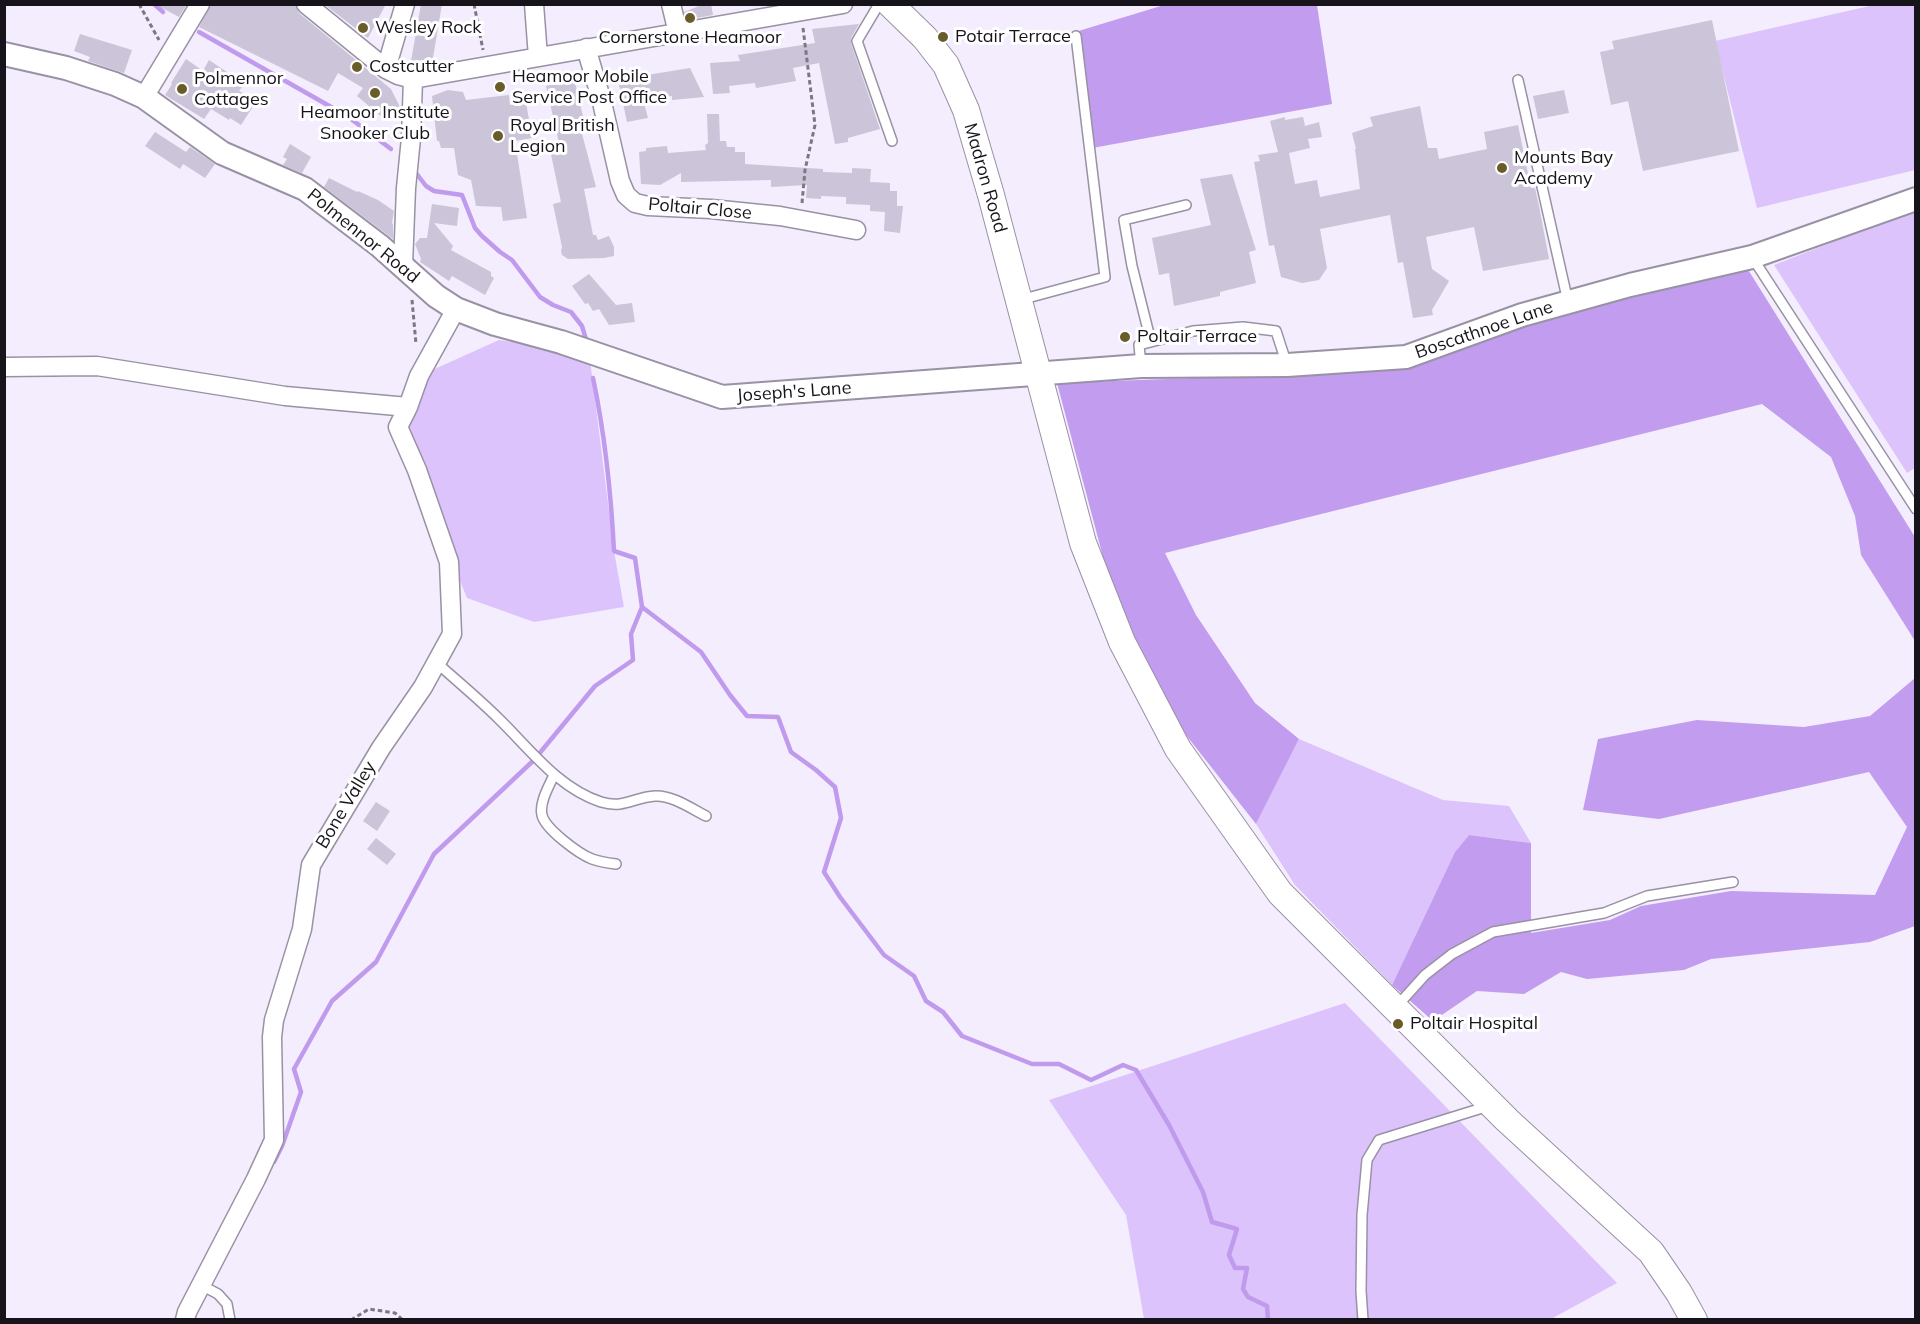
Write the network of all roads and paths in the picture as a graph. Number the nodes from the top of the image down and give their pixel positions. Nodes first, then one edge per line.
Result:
1 (139, 4) edge
2 (200, 4) edge
3 (306, 4) edge
4 (405, 4) edge
5 (474, 4) edge
6 (534, 4) edge
7 (671, 4) edge
8 (843, 4) edge
9 (879, 4) edge
10 (890, 4) edge
11 (803, 28) dead end
12 (678, 33) junction
13 (1076, 36) dead end
14 (586, 48) junction
15 (4, 54) edge
16 (538, 57) junction
17 (169, 58) junction
18 (486, 66) junction
19 (386, 69) junction
20 (414, 79) junction
21 (1518, 80) dead end
22 (144, 97) junction
23 (892, 141) dead end
24 (1916, 199) edge
25 (1186, 205) dead end
26 (801, 207) dead end
27 (856, 230) dead end
28 (1752, 257) junction
29 (403, 265) junction
30 (412, 297) dead end
31 (1019, 301) junction
32 (1568, 302) junction
33 (456, 309) junction
34 (1151, 342) junction
35 (1287, 365) junction
36 (1141, 366) junction
37 (4, 367) edge
38 (1038, 374) junction
39 (419, 376) junction
40 (408, 407) junction
41 (1916, 509) edge
42 (436, 663) junction
43 (555, 775) junction
44 (706, 816) dead end
45 (616, 864) dead end
46 (1733, 882) dead end
47 (1396, 1008) junction
48 (1488, 1101) junction
49 (201, 1285) junction
50 (185, 1320) edge
51 (230, 1320) edge
52 (351, 1320) edge
53 (403, 1320) edge
54 (1363, 1320) edge
55 (1694, 1320) edge

1 - 17 path
2 - 17 street
3 - 19 street
4 - 19 street
5 - 18 path
6 - 16 street
7 - 12 street
8 - 12 street
9 - 23 lane
10 - 31 main road, Madron Road
11 - 26 path
12 - 14 street
13 - 31 lane
14 - 16 street
14 - 27 street, Poltair Close
15 - 22 street, Polmennor Road
16 - 18 street
17 - 22 street
18 - 20 street
19 - 20 street
20 - 29 street
21 - 32 lane
22 - 29 street, Polmennor Road
24 - 28 street, Boscathnoe Lane
25 - 34 lane
28 - 32 street, Boscathnoe Lane
28 - 41 lane
29 - 33 street, Polmennor Road
30 - 39 path
31 - 38 main road, Madron Road
32 - 35 street, Boscathnoe Lane
33 - 38 street, Joseph's Lane
33 - 39 street, Bone Valley
34 - 35 lane
34 - 36 lane
35 - 36 street, Boscathnoe Lane
36 - 38 street, Boscathnoe Lane
37 - 40 street
38 - 47 main road, Madron Road
39 - 40 street, Bone Valley
40 - 42 street, Bone Valley
42 - 43 lane
42 - 49 street, Bone Valley
43 - 44 lane
43 - 45 lane
46 - 47 lane
47 - 48 main road, Madron Road
48 - 54 lane
48 - 55 main road, Madron Road
49 - 50 street, Bone Valley
49 - 51 lane
52 - 53 path

